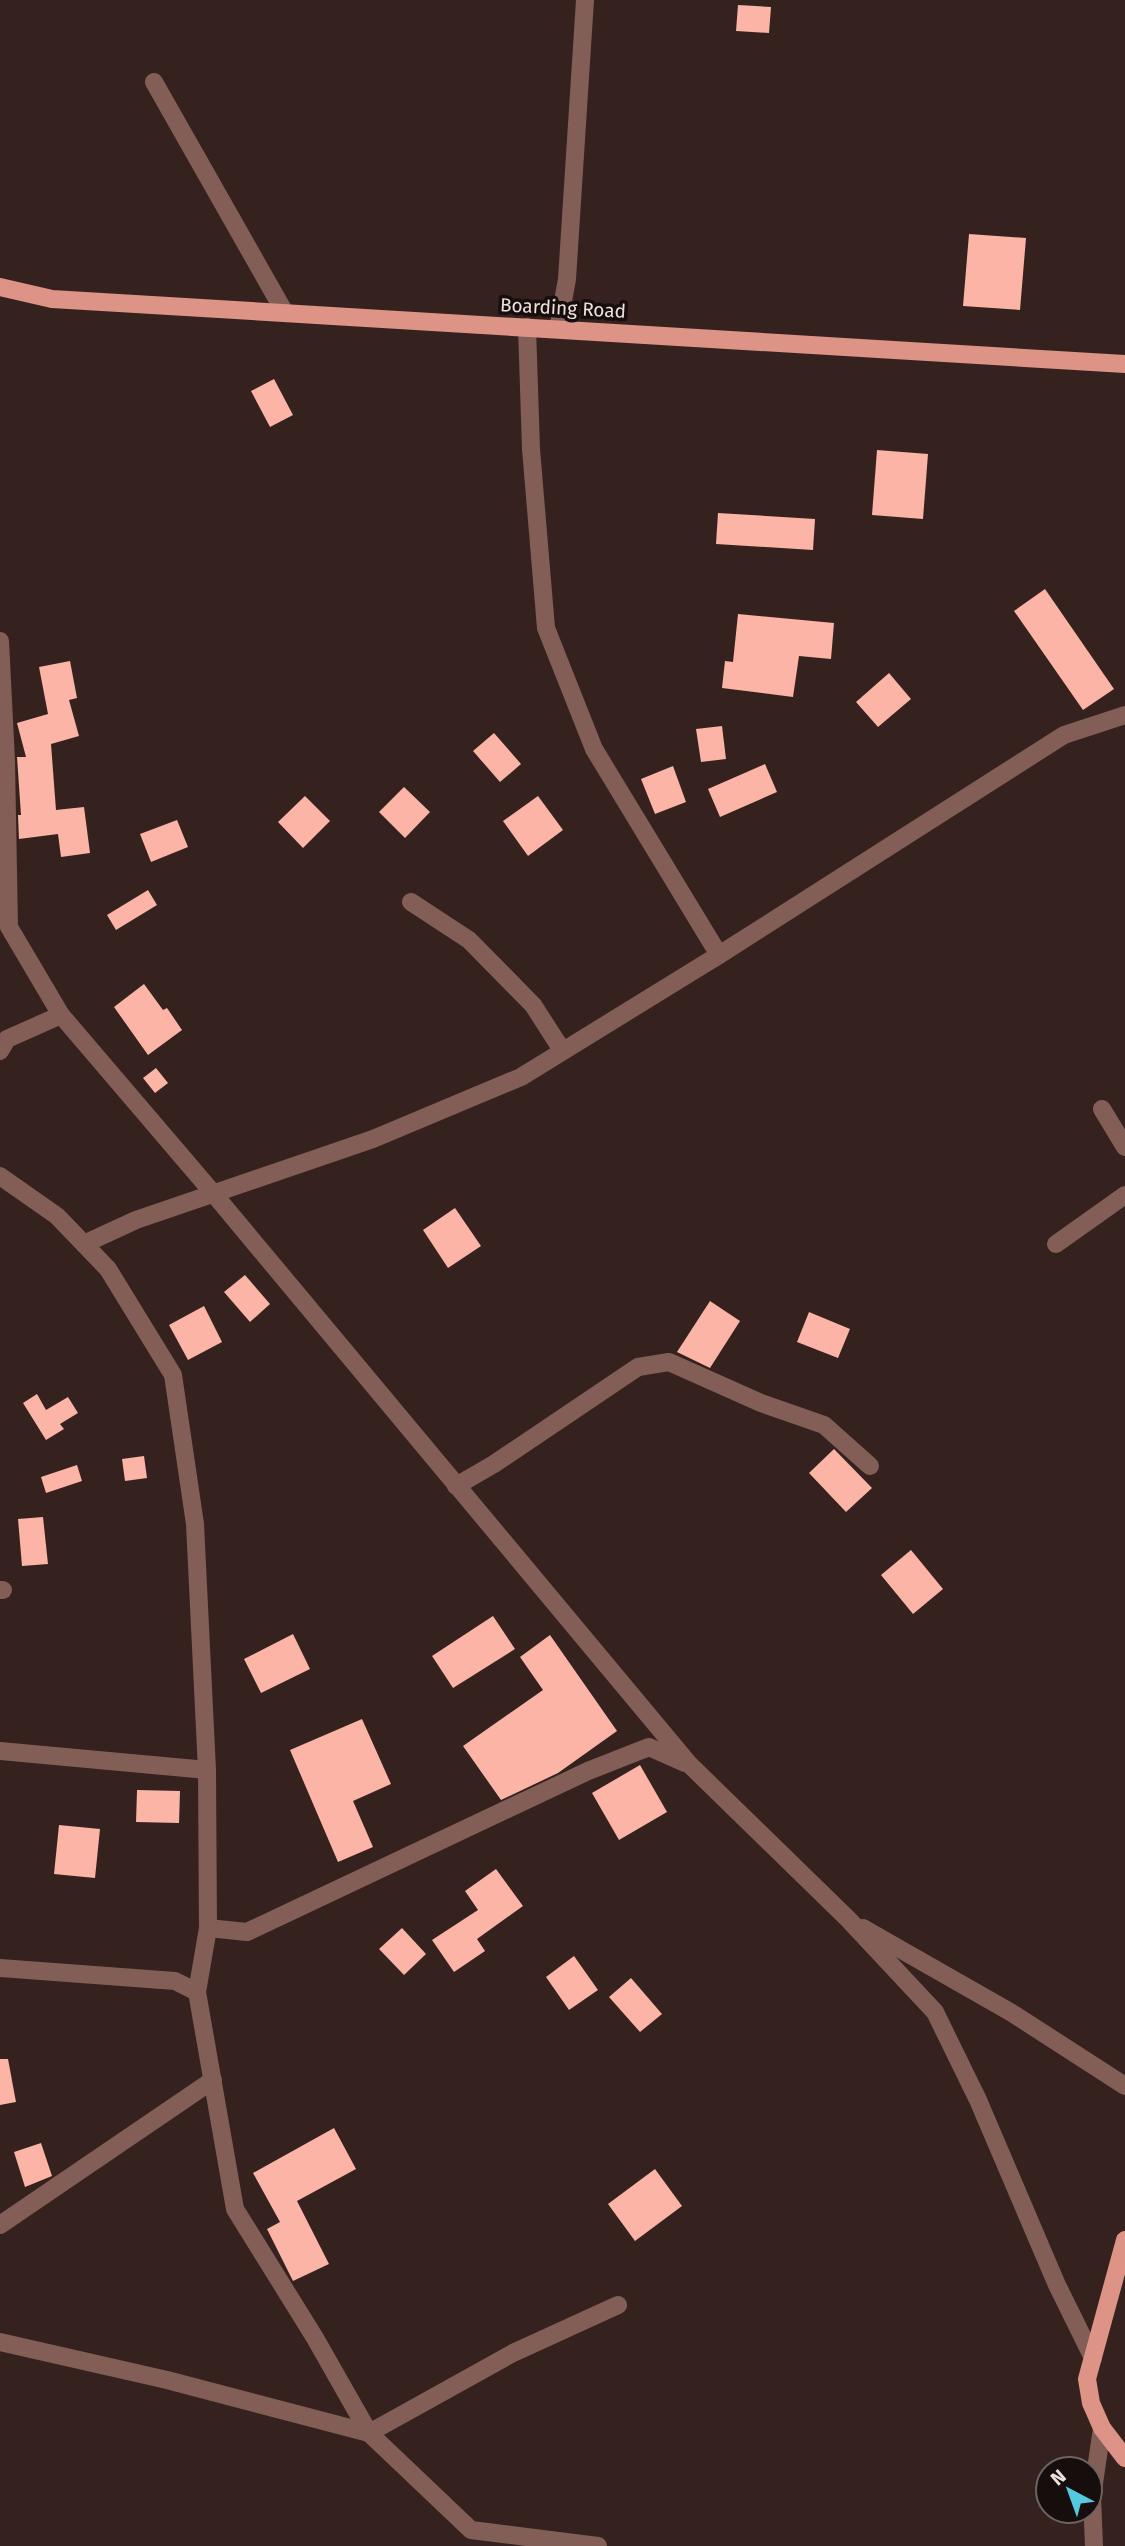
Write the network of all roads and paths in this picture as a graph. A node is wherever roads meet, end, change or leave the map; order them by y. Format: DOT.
graph roads {
  1 [pos="585,0"];
  2 [pos="154,82"];
  3 [pos="0,287"];
  4 [pos="285,313"];
  5 [pos="527,327"];
  6 [pos="558,329"];
  7 [pos="1125,364"];
  8 [pos="0,641"];
  9 [pos="1125,715"];
  10 [pos="3,761"];
  11 [pos="411,902"];
  12 [pos="719,955"];
  13 [pos="61,1015"];
  14 [pos="562,1050"];
  15 [pos="0,1051"];
  16 [pos="1102,1109"];
  17 [pos="1125,1147"];
  18 [pos="0,1176"];
  19 [pos="213,1193"];
  20 [pos="1125,1195"];
  21 [pos="84,1244"];
  22 [pos="1056,1244"];
  23 [pos="870,1466"];
  24 [pos="456,1486"];
  25 [pos="0,1751"];
  26 [pos="689,1764"];
  27 [pos="207,1770"];
  28 [pos="848,1919"];
  29 [pos="208,1928"];
  30 [pos="0,1968"];
  31 [pos="197,1992"];
  32 [pos="212,2080"];
  33 [pos="1125,2086"];
  34 [pos="0,2225"];
  35 [pos="1125,2240"];
  36 [pos="618,2305"];
  37 [pos="0,2342"];
  38 [pos="1093,2358"];
  39 [pos="1102,2428"];
  40 [pos="369,2433"];
  41 [pos="1125,2458"];
  42 [pos="598,2546"];
  43 [pos="1094,2546"];
  1 -- 6 [label="street"];
  2 -- 4 [label="street"];
  3 -- 4 [label="main road, Boarding Road"];
  4 -- 5 [label="main road, Boarding Road"];
  5 -- 6 [label="main road, Boarding Road"];
  5 -- 12 [label="street"];
  6 -- 7 [label="main road, Boarding Road"];
  8 -- 10 [label="street"];
  9 -- 12 [label="street"];
  10 -- 13 [label="street"];
  11 -- 14 [label="street"];
  12 -- 14 [label="street"];
  13 -- 15 [label="street"];
  13 -- 19 [label="street"];
  14 -- 19 [label="street"];
  16 -- 17 [label="street"];
  18 -- 21 [label="street"];
  19 -- 21 [label="street"];
  19 -- 24 [label="street"];
  20 -- 22 [label="street"];
  21 -- 27 [label="street"];
  23 -- 24 [label="street"];
  24 -- 26 [label="street"];
  25 -- 27 [label="street"];
  26 -- 28 [label="street"];
  26 -- 29 [label="street"];
  27 -- 29 [label="street"];
  28 -- 33 [label="street"];
  28 -- 38 [label="street"];
  29 -- 31 [label="street"];
  30 -- 31 [label="street"];
  31 -- 32 [label="street"];
  32 -- 34 [label="street"];
  32 -- 40 [label="street"];
  35 -- 38 [label="main road"];
  36 -- 40 [label="street"];
  37 -- 40 [label="street"];
  38 -- 39 [label="main road"];
  39 -- 41 [label="main road"];
  39 -- 43 [label="street"];
  40 -- 42 [label="street"];
}
